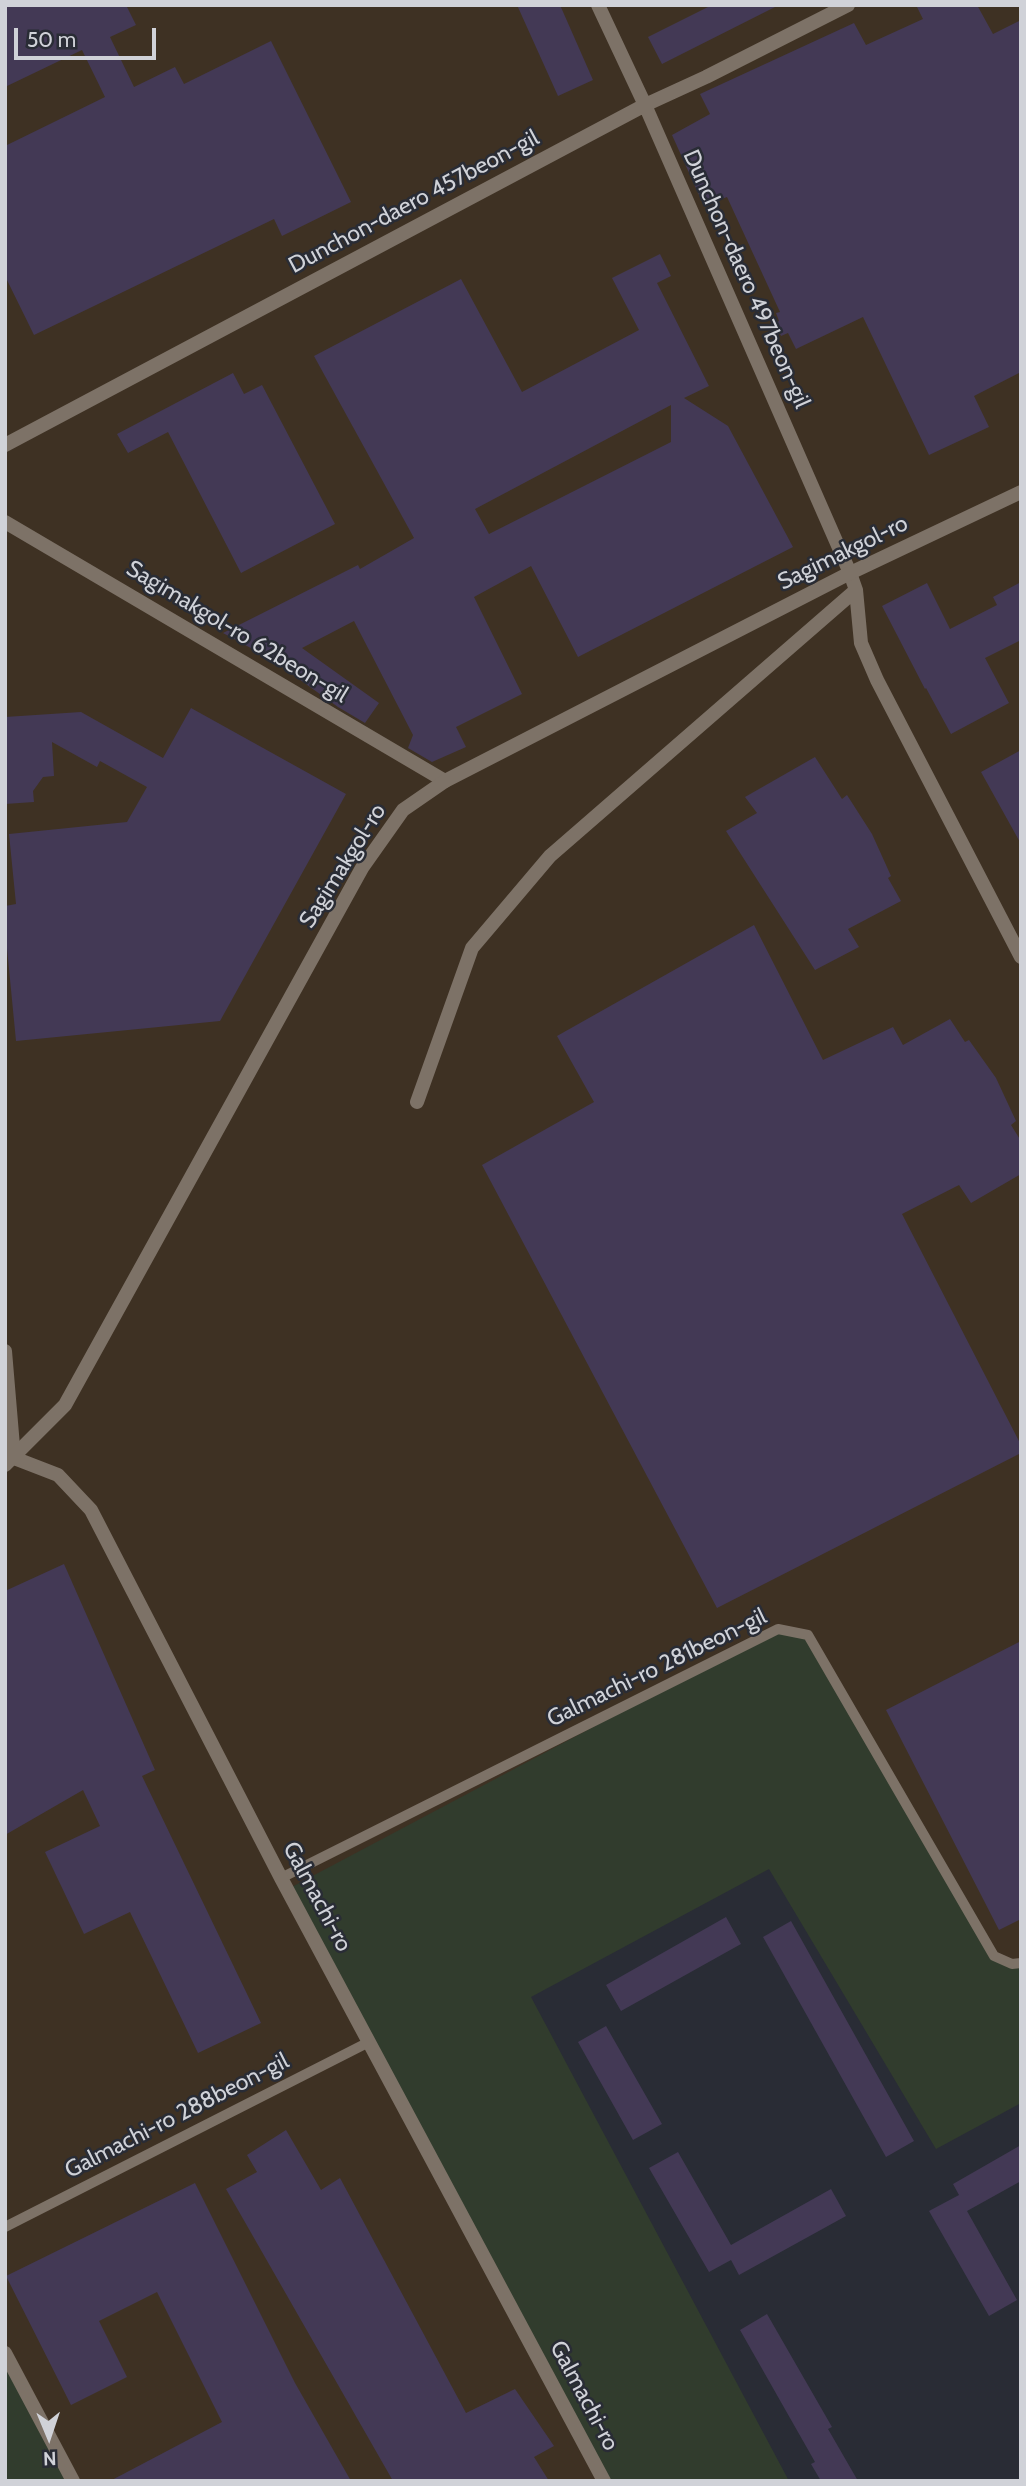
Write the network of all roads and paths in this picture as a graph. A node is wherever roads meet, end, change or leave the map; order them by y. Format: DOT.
graph roads {
  1 [pos="598,5"];
  2 [pos="848,5"];
  3 [pos="645,105"];
  4 [pos="5,445"];
  5 [pos="1021,492"];
  6 [pos="5,522"];
  7 [pos="850,573"];
  8 [pos="856,590"];
  9 [pos="445,781"];
  10 [pos="1021,957"];
  11 [pos="417,1102"];
  12 [pos="5,1351"];
  13 [pos="8,1461"];
  14 [pos="281,1878"];
  15 [pos="1021,1963"];
  16 [pos="369,2042"];
  17 [pos="5,2227"];
  18 [pos="5,2353"];
  19 [pos="73,2481"];
  20 [pos="604,2481"];
  1 -- 3 [label="street, Dunchon-daero 497beon-gil"];
  2 -- 3 [label="street, Dunchon-daero 457beon-gil"];
  3 -- 4 [label="street, Dunchon-daero 457beon-gil"];
  3 -- 7 [label="street, Dunchon-daero 497beon-gil"];
  5 -- 7 [label="street, Sagimakgol-ro"];
  6 -- 9 [label="street, Sagimakgol-ro 62beon-gil"];
  7 -- 8 [label="street, Dunchon-daero 497beon-gil"];
  7 -- 9 [label="street, Sagimakgol-ro"];
  8 -- 10 [label="street, Dunchon-daero 497beon-gil"];
  8 -- 11 [label="street"];
  9 -- 13 [label="street, Sagimakgol-ro"];
  12 -- 13 [label="street"];
  13 -- 14 [label="street, Galmachi-ro"];
  14 -- 15 [label="lane, Galmachi-ro 281beon-gil"];
  14 -- 16 [label="street, Galmachi-ro"];
  16 -- 17 [label="lane, Galmachi-ro 288beon-gil"];
  16 -- 20 [label="street, Galmachi-ro"];
  18 -- 19 [label="street"];
}
